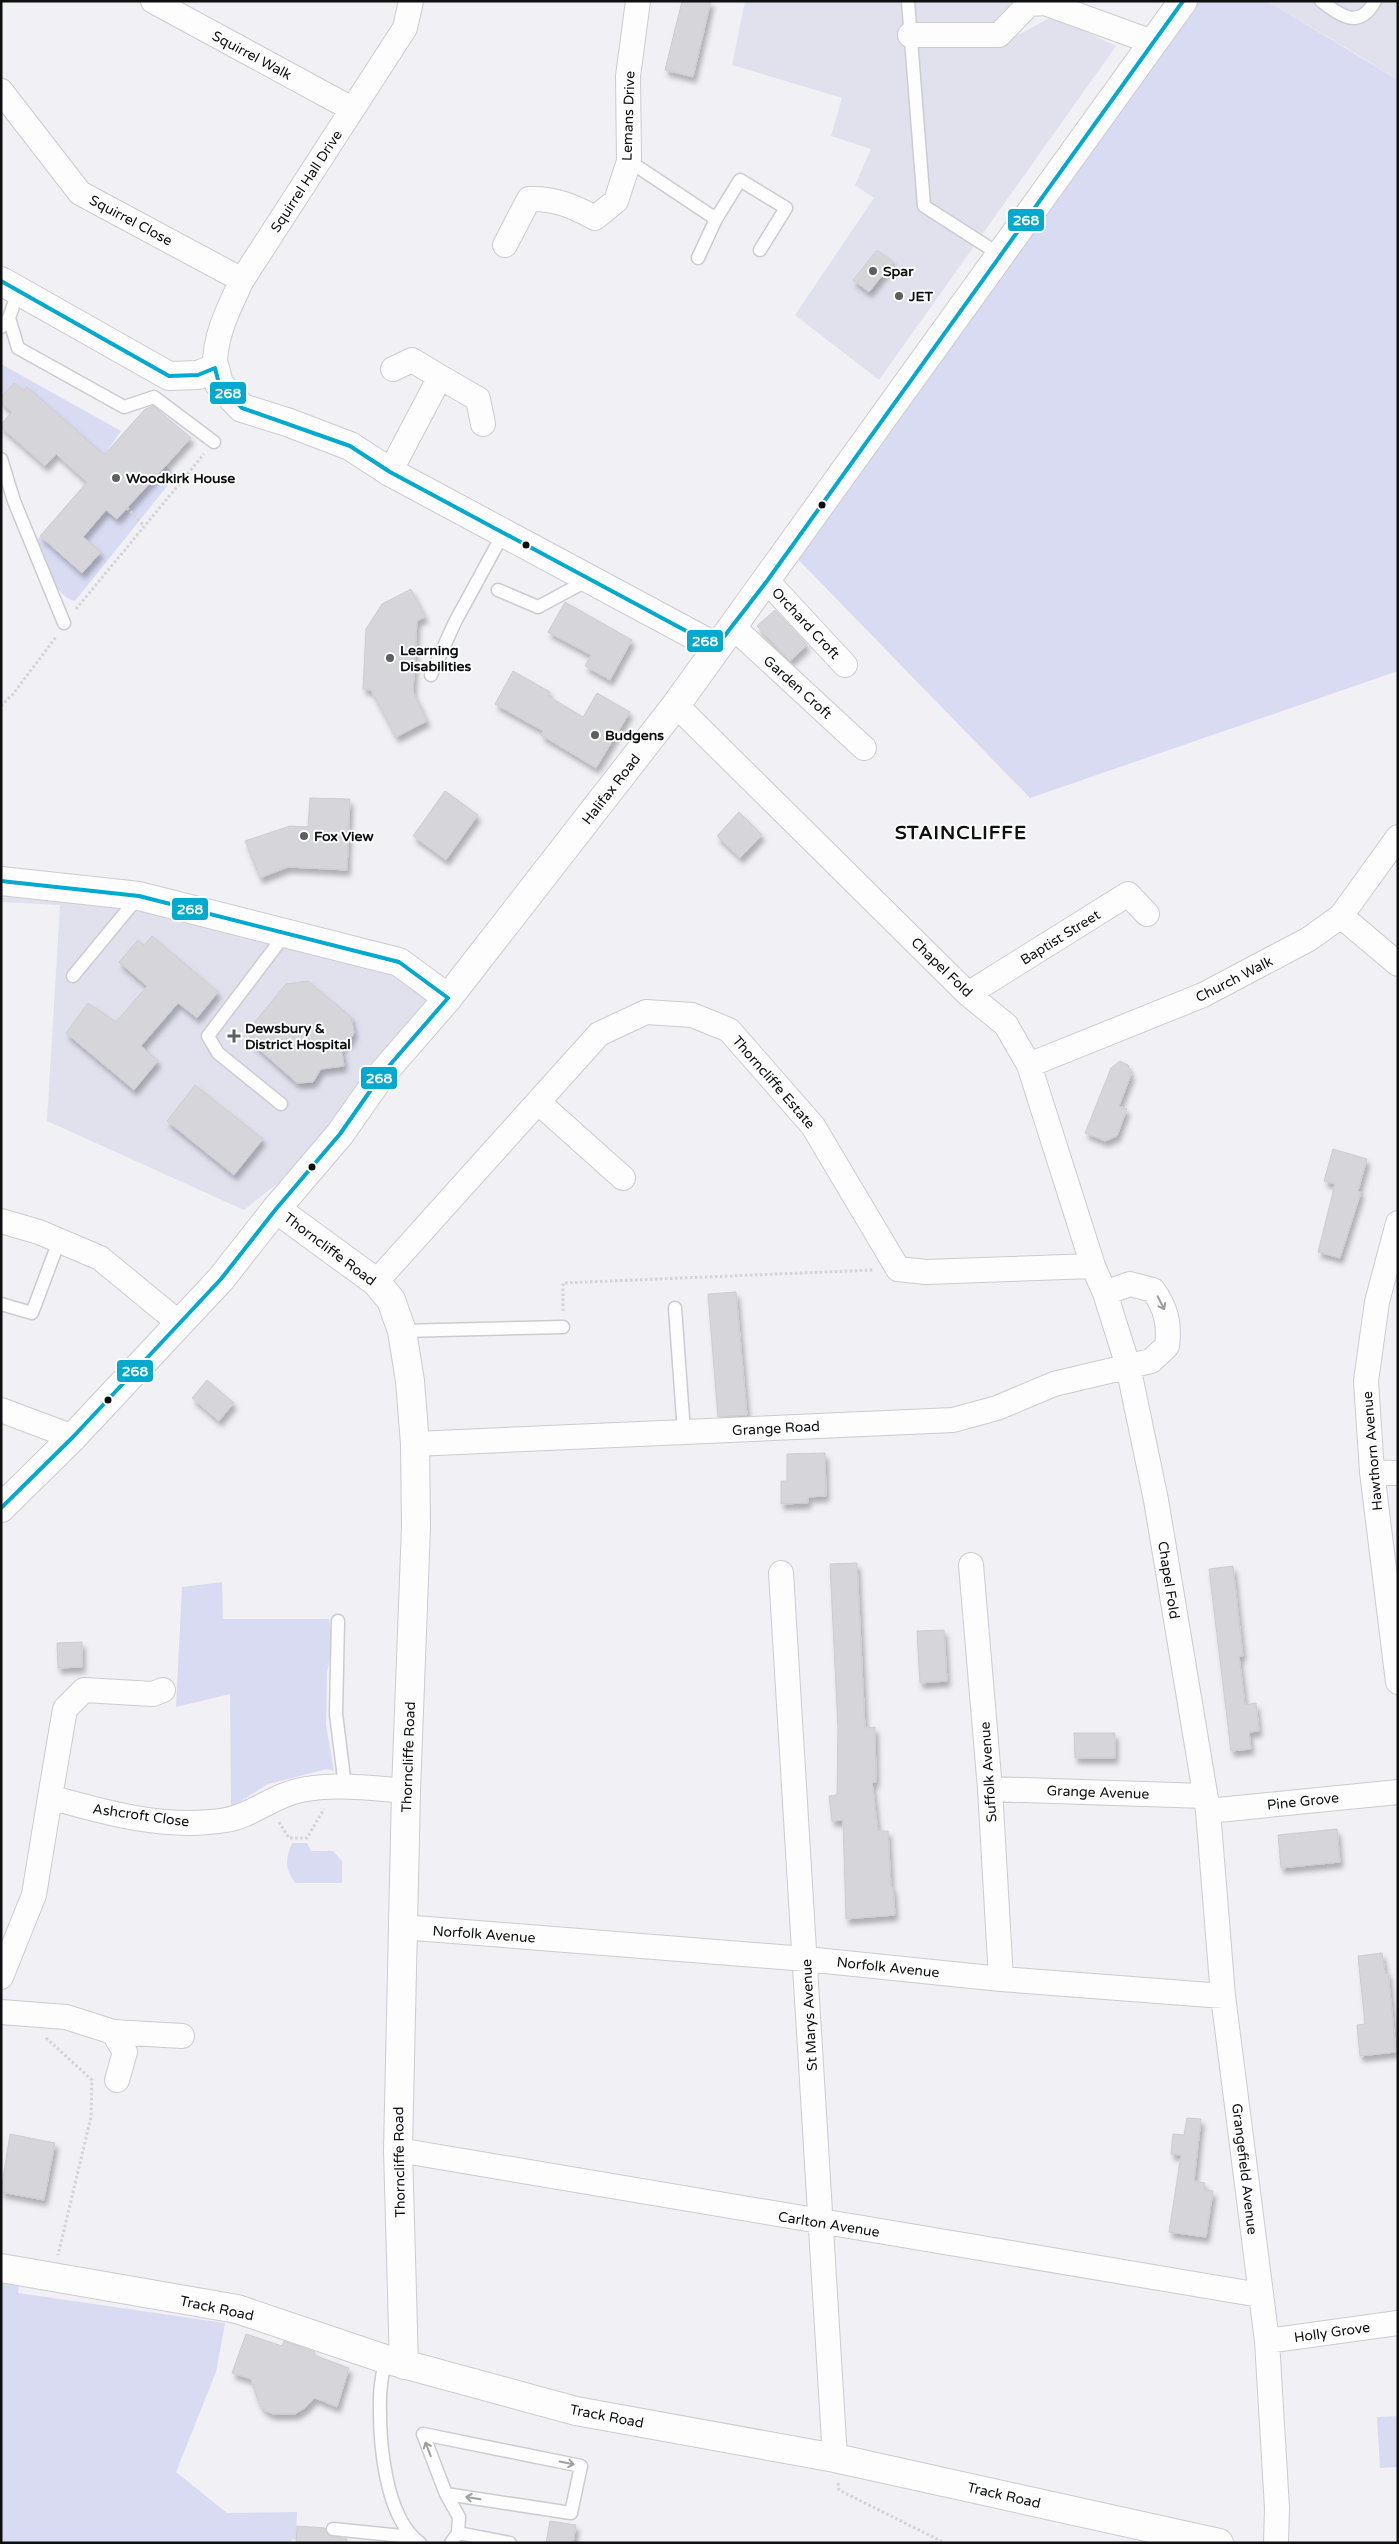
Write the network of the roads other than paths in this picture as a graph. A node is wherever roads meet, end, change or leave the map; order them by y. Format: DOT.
graph roads {
  1 [pos="153,1"];
  2 [pos="411,1"];
  3 [pos="638,1"];
  4 [pos="908,1"];
  5 [pos="1182,1"];
  6 [pos="1321,1"];
  7 [pos="1375,1"];
  8 [pos="910,34"];
  9 [pos="1152,42"];
  10 [pos="1,91"];
  11 [pos="352,109"];
  12 [pos="629,161"];
  13 [pos="716,219"];
  14 [pos="505,245"];
  15 [pos="760,250"];
  16 [pos="999,254"];
  17 [pos="698,258"];
  18 [pos="242,280"];
  19 [pos="10,286"];
  20 [pos="5,323"];
  21 [pos="214,368"];
  22 [pos="393,369"];
  23 [pos="440,377"];
  24 [pos="483,424"];
  25 [pos="214,442"];
  26 [pos="1,460"];
  27 [pos="390,472"];
  28 [pos="504,532"];
  29 [pos="590,579"];
  30 [pos="767,580"];
  31 [pos="498,590"];
  32 [pos="64,623"];
  33 [pos="724,637"];
  34 [pos="845,665"];
  35 [pos="431,675"];
  36 [pos="676,704"];
  37 [pos="864,748"];
  38 [pos="1398,837"];
  39 [pos="1,882"];
  40 [pos="138,896"];
  41 [pos="1147,914"];
  42 [pos="1341,916"];
  43 [pos="286,933"];
  44 [pos="1398,964"];
  45 [pos="74,976"];
  46 [pos="968,994"];
  47 [pos="448,998"];
  48 [pos="1029,1065"];
  49 [pos="538,1102"];
  50 [pos="281,1104"];
  51 [pos="623,1178"];
  52 [pos="276,1208"];
  53 [pos="1,1221"];
  54 [pos="1398,1223"];
  55 [pos="59,1241"];
  56 [pos="1093,1266"];
  57 [pos="376,1282"];
  58 [pos="1105,1293"];
  59 [pos="1,1304"];
  60 [pos="675,1308"];
  61 [pos="179,1323"];
  62 [pos="563,1327"];
  63 [pos="402,1331"];
  64 [pos="1128,1366"];
  65 [pos="1,1410"];
  66 [pos="684,1432"];
  67 [pos="73,1437"];
  68 [pos="415,1444"];
  69 [pos="1372,1472"];
  70 [pos="1398,1473"];
  71 [pos="1,1508"];
  72 [pos="971,1565"];
  73 [pos="781,1573"];
  74 [pos="338,1621"];
  75 [pos="1398,1682"];
  76 [pos="162,1690"];
  77 [pos="337,1786"];
  78 [pos="990,1789"];
  79 [pos="406,1791"];
  80 [pos="1398,1792"];
  81 [pos="50,1797"];
  82 [pos="1207,1803"];
  83 [pos="402,1927"];
  84 [pos="806,1959"];
  85 [pos="1,1977"];
  86 [pos="1001,1979"];
  87 [pos="1223,1996"];
  88 [pos="10,2012"];
  89 [pos="113,2032"];
  90 [pos="182,2036"];
  91 [pos="117,2080"];
  92 [pos="398,2150"];
  93 [pos="822,2223"];
  94 [pos="1,2268"];
  95 [pos="1260,2295"];
  96 [pos="1398,2324"];
  97 [pos="1267,2341"];
  98 [pos="395,2362"];
  99 [pos="834,2458"];
  100 [pos="446,2494"];
  101 [pos="333,2529"];
  102 [pos="455,2538"];
  103 [pos="416,2540"];
  104 [pos="510,2543"];
  105 [pos="1219,2543"];
  106 [pos="1276,2543"];
  1 -- 11 [label="street, Squirrel Walk"];
  2 -- 11 [label="street, Squirrel Hall Drive"];
  3 -- 12 [label="street, Lemans Drive"];
  4 -- 8 [label="lane"];
  5 -- 9 [label="street, Halifax Road"];
  6 -- 7 [label="lane"];
  8 -- 9 [label="street"];
  8 -- 16 [label="lane"];
  9 -- 16 [label="street, Halifax Road"];
  10 -- 18 [label="street, Squirrel Close"];
  11 -- 18 [label="street, Squirrel Hall Drive"];
  12 -- 13 [label="lane"];
  12 -- 14 [label="street, Lemans Drive"];
  13 -- 15 [label="lane"];
  13 -- 17 [label="lane"];
  16 -- 30 [label="street, Halifax Road"];
  18 -- 21 [label="street, Squirrel Hall Drive"];
  19 -- 20 [label="lane"];
  19 -- 21 [label="street"];
  20 -- 25 [label="lane"];
  21 -- 27 [label="street"];
  22 -- 23 [label="street"];
  23 -- 24 [label="street"];
  23 -- 27 [label="street"];
  26 -- 32 [label="lane"];
  27 -- 28 [label="street"];
  28 -- 29 [label="street"];
  28 -- 35 [label="lane"];
  29 -- 31 [label="lane"];
  29 -- 33 [label="street"];
  30 -- 33 [label="street, Halifax Road"];
  30 -- 34 [label="street, Orchard Croft"];
  33 -- 36 [label="street, Halifax Road"];
  33 -- 37 [label="street, Garden Croft"];
  36 -- 46 [label="street, Chapel Fold"];
  36 -- 47 [label="street, Halifax Road"];
  38 -- 42 [label="street, Church Walk"];
  39 -- 40 [label="street"];
  40 -- 43 [label="street"];
  40 -- 45 [label="lane"];
  41 -- 46 [label="street, Baptist Street"];
  42 -- 44 [label="street"];
  42 -- 48 [label="street, Church Walk"];
  43 -- 47 [label="street"];
  43 -- 50 [label="lane"];
  46 -- 48 [label="street, Chapel Fold"];
  47 -- 52 [label="street, Halifax Road"];
  48 -- 56 [label="street, Chapel Fold"];
  49 -- 51 [label="street"];
  49 -- 56 [label="street, Thorncliffe Estate"];
  49 -- 57 [label="street, Thorncliffe Estate"];
  52 -- 57 [label="street, Thorncliffe Road"];
  52 -- 61 [label="street, Halifax Road"];
  53 -- 55 [label="street"];
  54 -- 69 [label="street, Hawthorn Avenue"];
  55 -- 59 [label="lane"];
  55 -- 61 [label="street"];
  56 -- 58 [label="street, Chapel Fold"];
  57 -- 63 [label="street, Thorncliffe Road"];
  58 -- 64 [label="street, Chapel Fold"];
  58 -- 64 [label="street, one-way"];
  60 -- 66 [label="lane"];
  61 -- 67 [label="street, Halifax Road"];
  62 -- 63 [label="lane"];
  63 -- 68 [label="street, Thorncliffe Road"];
  64 -- 66 [label="street, Grange Road"];
  64 -- 82 [label="street, Chapel Fold"];
  65 -- 67 [label="street"];
  66 -- 68 [label="street, Grange Road"];
  67 -- 71 [label="street, Halifax Road"];
  68 -- 79 [label="street, Thorncliffe Road"];
  69 -- 70 [label="street"];
  69 -- 75 [label="street, Hawthorn Avenue"];
  72 -- 78 [label="street, Suffolk Avenue"];
  73 -- 84 [label="street, St Marys Avenue"];
  74 -- 77 [label="lane"];
  76 -- 81 [label="street"];
  77 -- 79 [label="street, Ashcroft Close"];
  77 -- 81 [label="street, Ashcroft Close"];
  78 -- 82 [label="street, Grange Avenue"];
  78 -- 86 [label="street, Suffolk Avenue"];
  79 -- 83 [label="street, Thorncliffe Road"];
  80 -- 82 [label="street, Pine Grove"];
  81 -- 85 [label="street"];
  82 -- 87 [label="street, Grangefield Avenue"];
  83 -- 84 [label="street, Norfolk Avenue"];
  83 -- 92 [label="street, Thorncliffe Road"];
  84 -- 86 [label="street, Norfolk Avenue"];
  84 -- 93 [label="street, St Marys Avenue"];
  86 -- 87 [label="street, Norfolk Avenue"];
  87 -- 95 [label="street, Grangefield Avenue"];
  88 -- 89 [label="street"];
  89 -- 90 [label="street"];
  89 -- 91 [label="street"];
  92 -- 93 [label="street, Carlton Avenue"];
  92 -- 98 [label="street, Thorncliffe Road"];
  93 -- 95 [label="street, Carlton Avenue"];
  93 -- 99 [label="street, St Marys Avenue"];
  94 -- 98 [label="street, Track Road"];
  95 -- 97 [label="street, Grangefield Avenue"];
  96 -- 97 [label="street, Holly Grove"];
  97 -- 106 [label="street, Grangefield Avenue"];
  98 -- 99 [label="street, Track Road"];
  98 -- 103 [label="lane"];
  99 -- 105 [label="street, Track Road"];
  100 -- 100 [label="lane, one-way"];
  100 -- 102 [label="lane"];
  101 -- 103 [label="lane"];
  102 -- 104 [label="lane"];
}
